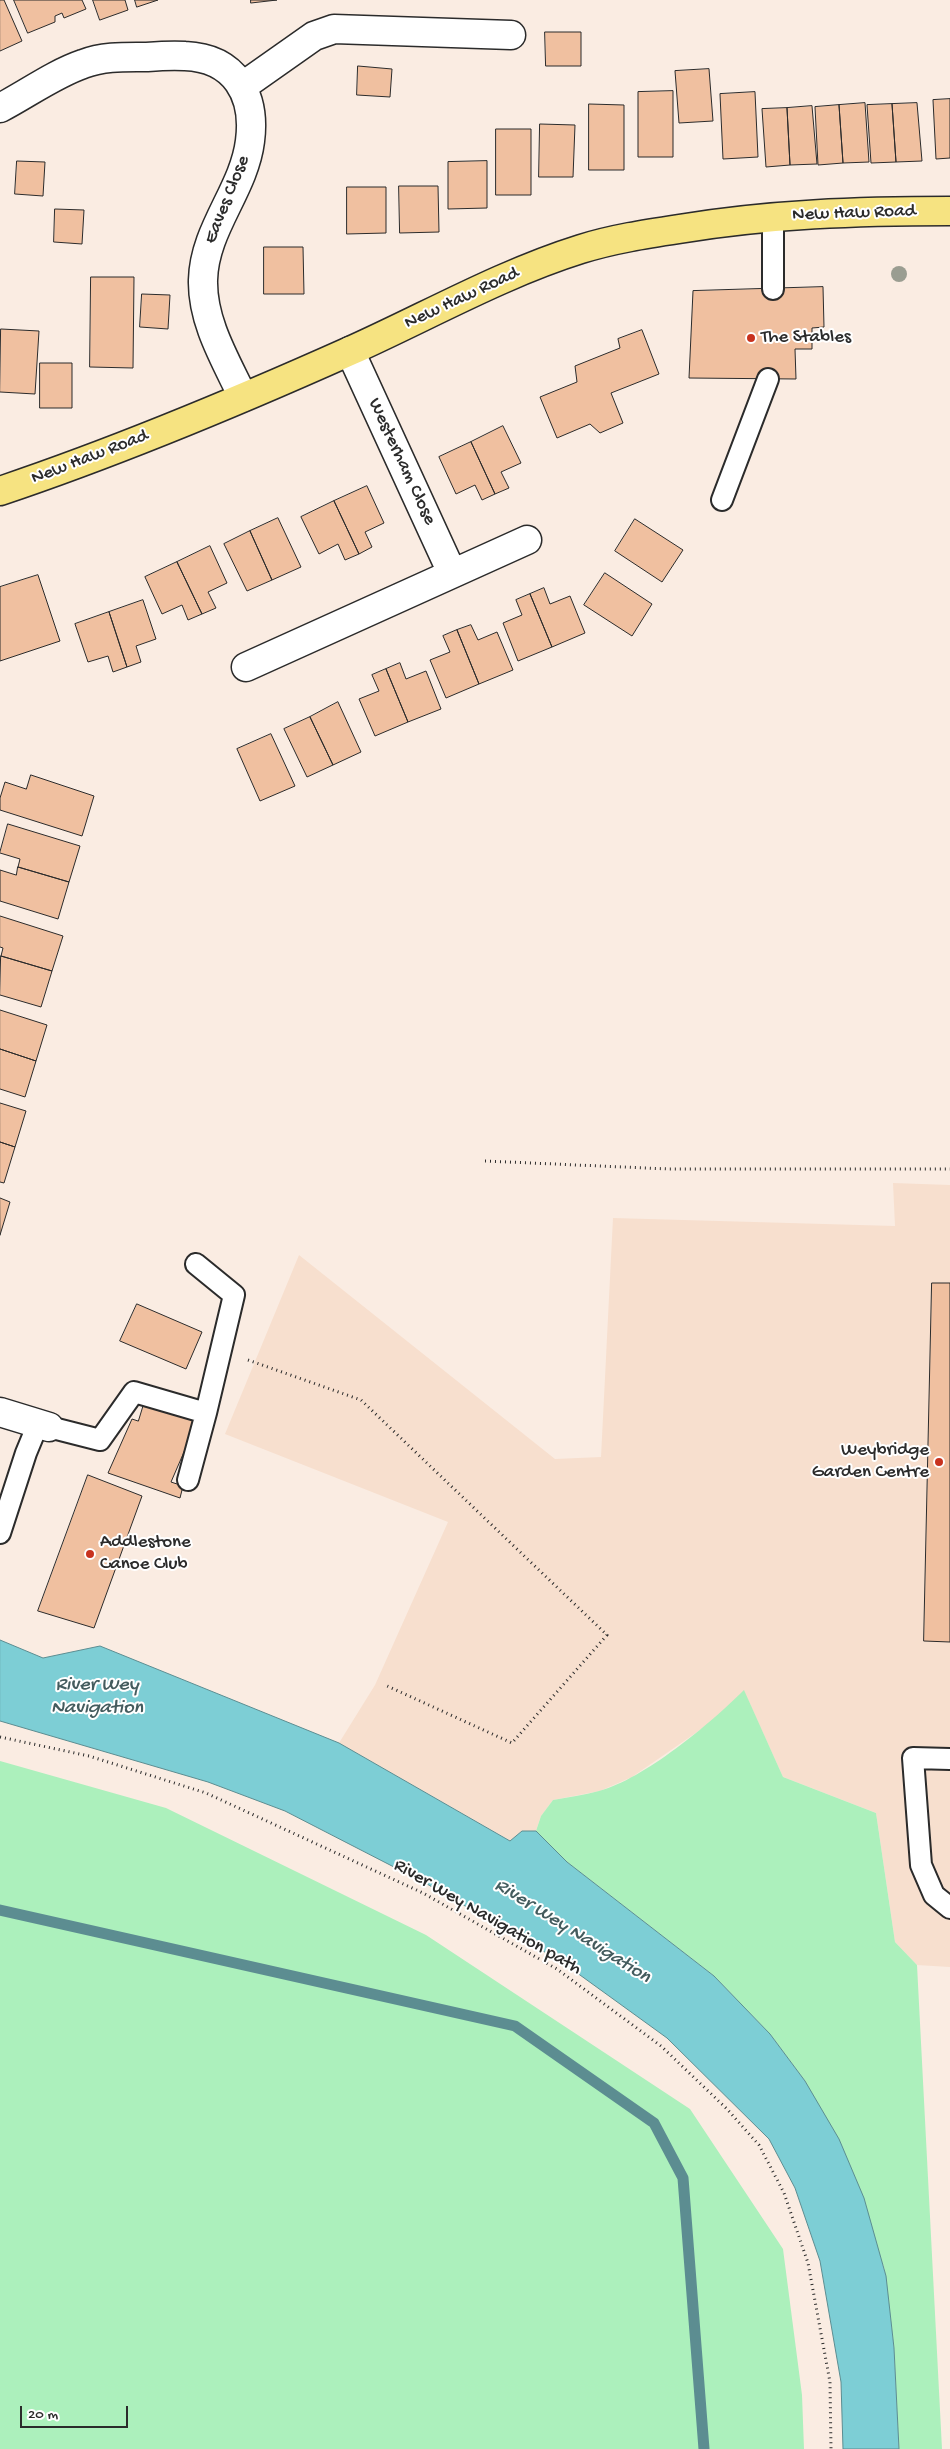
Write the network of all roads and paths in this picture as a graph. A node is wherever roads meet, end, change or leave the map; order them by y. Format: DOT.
graph roads {
  1 [pos="511,35"];
  2 [pos="243,86"];
  3 [pos="0,108"];
  4 [pos="950,211"];
  5 [pos="773,217"];
  6 [pos="773,289"];
  7 [pos="350,351"];
  8 [pos="768,379"];
  9 [pos="242,398"];
  10 [pos="0,491"];
  11 [pos="722,500"];
  12 [pos="527,540"];
  13 [pos="452,573"];
  14 [pos="246,667"];
  15 [pos="485,1161"];
  16 [pos="950,1169"];
  17 [pos="196,1264"];
  18 [pos="219,1350"];
  19 [pos="0,1412"];
  20 [pos="206,1413"];
  21 [pos="44,1426"];
  22 [pos="188,1480"];
  23 [pos="0,1533"];
  24 [pos="385,1685"];
  25 [pos="0,1737"];
  26 [pos="950,1759"];
  27 [pos="950,1908"];
  28 [pos="831,2449"];
  1 -- 2 [label="street"];
  2 -- 3 [label="street, Eaves Close"];
  2 -- 9 [label="street, Eaves Close"];
  4 -- 5 [label="main road, New Haw Road"];
  5 -- 6 [label="lane"];
  5 -- 7 [label="main road, New Haw Road"];
  7 -- 9 [label="main road, New Haw Road"];
  7 -- 13 [label="street, Westerham Close"];
  8 -- 11 [label="lane"];
  9 -- 10 [label="main road, New Haw Road"];
  12 -- 13 [label="street"];
  13 -- 14 [label="street"];
  15 -- 16 [label="path"];
  17 -- 18 [label="lane"];
  18 -- 20 [label="lane"];
  18 -- 24 [label="path"];
  19 -- 21 [label="street"];
  20 -- 21 [label="lane"];
  20 -- 22 [label="lane"];
  21 -- 23 [label="lane"];
  25 -- 28 [label="path, River Wey Navigation path"];
  26 -- 27 [label="lane"];
}
